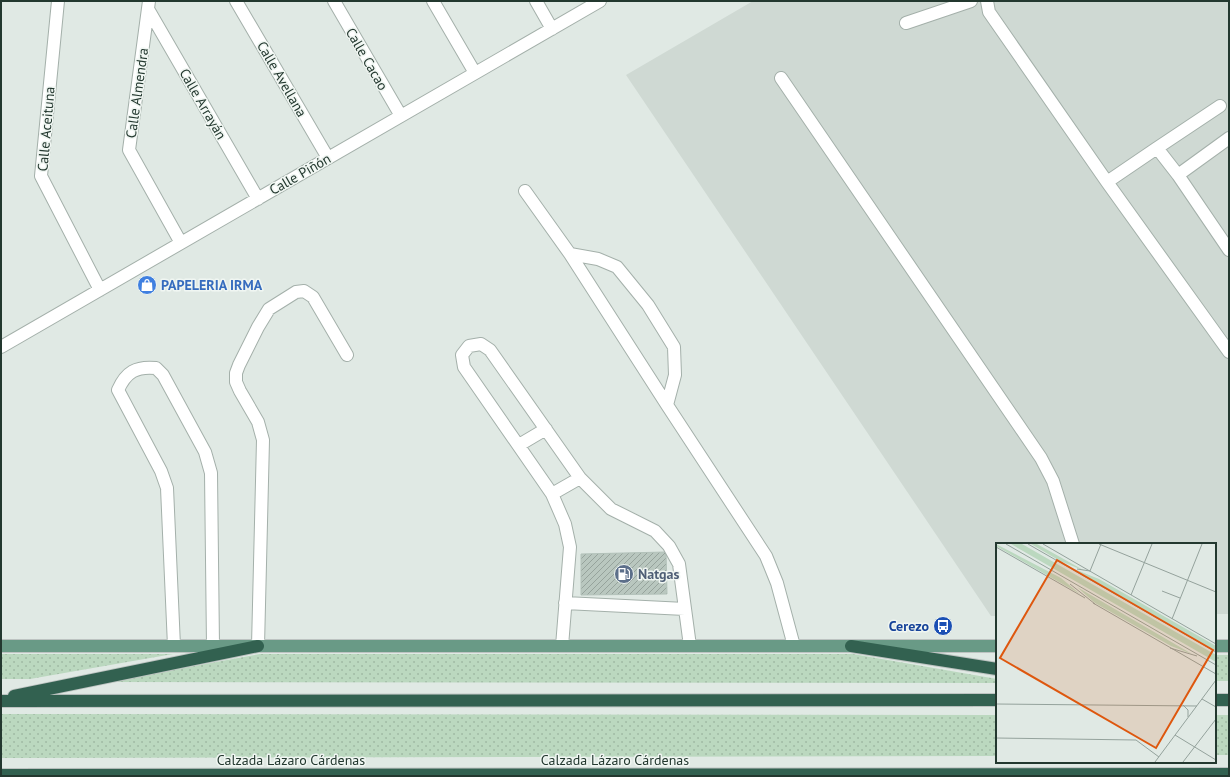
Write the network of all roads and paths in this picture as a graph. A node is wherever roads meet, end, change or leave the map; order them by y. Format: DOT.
graph roads {
  1 [pos="58,1"];
  2 [pos="236,1"];
  3 [pos="334,1"];
  4 [pos="433,1"];
  5 [pos="536,1"];
  6 [pos="600,1"];
  7 [pos="971,1"];
  8 [pos="987,1"];
  9 [pos="149,5"];
  10 [pos="906,23"];
  11 [pos="552,29"];
  12 [pos="475,73"];
  13 [pos="781,78"];
  14 [pos="1220,106"];
  15 [pos="401,116"];
  16 [pos="1229,138"];
  17 [pos="1157,148"];
  18 [pos="328,158"];
  19 [pos="1178,175"];
  20 [pos="1107,182"];
  21 [pos="525,191"];
  22 [pos="258,199"];
  23 [pos="181,243"];
  24 [pos="1229,250"];
  25 [pos="570,254"];
  26 [pos="100,290"];
  27 [pos="1,347"];
  28 [pos="1229,352"];
  29 [pos="347,355"];
  30 [pos="667,405"];
  31 [pos="546,429"];
  32 [pos="518,446"];
  33 [pos="580,478"];
  34 [pos="552,494"];
  35 [pos="1073,543"];
  36 [pos="565,603"];
  37 [pos="685,609"];
  38 [pos="1,646"];
  39 [pos="174,646"];
  40 [pos="213,646"];
  41 [pos="258,646"];
  42 [pos="562,646"];
  43 [pos="690,646"];
  44 [pos="794,646"];
  45 [pos="851,646"];
  46 [pos="996,646"];
  47 [pos="1216,646"];
  48 [pos="1229,646"];
  49 [pos="996,669"];
  50 [pos="1,700"];
  51 [pos="996,700"];
  52 [pos="1216,700"];
  53 [pos="1229,700"];
  54 [pos="1229,774"];
  55 [pos="1,775"];
  56 [pos="1199,775"];
  1 -- 26 [label="street, Calle Aceituna"];
  2 -- 18 [label="street, Calle Avellana"];
  3 -- 15 [label="street, Calle Cacao"];
  4 -- 12 [label="street"];
  5 -- 11 [label="street"];
  6 -- 11 [label="street, Calle Piñón"];
  7 -- 10 [label="street"];
  8 -- 20 [label="street"];
  9 -- 22 [label="street, Calle Arrayán"];
  9 -- 23 [label="street, Calle Almendra"];
  11 -- 12 [label="street, Calle Piñón"];
  12 -- 15 [label="street, Calle Piñón"];
  13 -- 35 [label="street"];
  14 -- 17 [label="street"];
  15 -- 18 [label="street, Calle Piñón"];
  16 -- 19 [label="street"];
  17 -- 19 [label="street"];
  17 -- 20 [label="street"];
  18 -- 22 [label="street, Calle Piñón"];
  19 -- 24 [label="street"];
  20 -- 28 [label="street"];
  21 -- 25 [label="street"];
  22 -- 23 [label="street, Calle Piñón"];
  23 -- 26 [label="street, Calle Piñón"];
  25 -- 30 [label="street"];
  25 -- 30 [label="street"];
  26 -- 27 [label="street, Calle Piñón"];
  29 -- 41 [label="street"];
  30 -- 44 [label="street"];
  31 -- 32 [label="street"];
  31 -- 32 [label="street"];
  31 -- 33 [label="street"];
  32 -- 34 [label="street"];
  33 -- 34 [label="street"];
  33 -- 37 [label="street"];
  34 -- 36 [label="street"];
  36 -- 37 [label="street"];
  36 -- 42 [label="street"];
  37 -- 43 [label="street"];
  38 -- 39 [label="main road"];
  39 -- 40 [label="main road"];
  39 -- 40 [label="street"];
  40 -- 41 [label="main road"];
  41 -- 42 [label="main road"];
  41 -- 50 [label="highway"];
  42 -- 43 [label="main road"];
  43 -- 44 [label="main road"];
  44 -- 45 [label="main road"];
  45 -- 46 [label="main road"];
  45 -- 49 [label="highway"];
  47 -- 48 [label="main road"];
  50 -- 51 [label="highway"];
  52 -- 53 [label="highway"];
  54 -- 56 [label="highway, Calzada Lázaro Cárdenas"];
  55 -- 56 [label="highway, Calzada Lázaro Cárdenas"];
}
